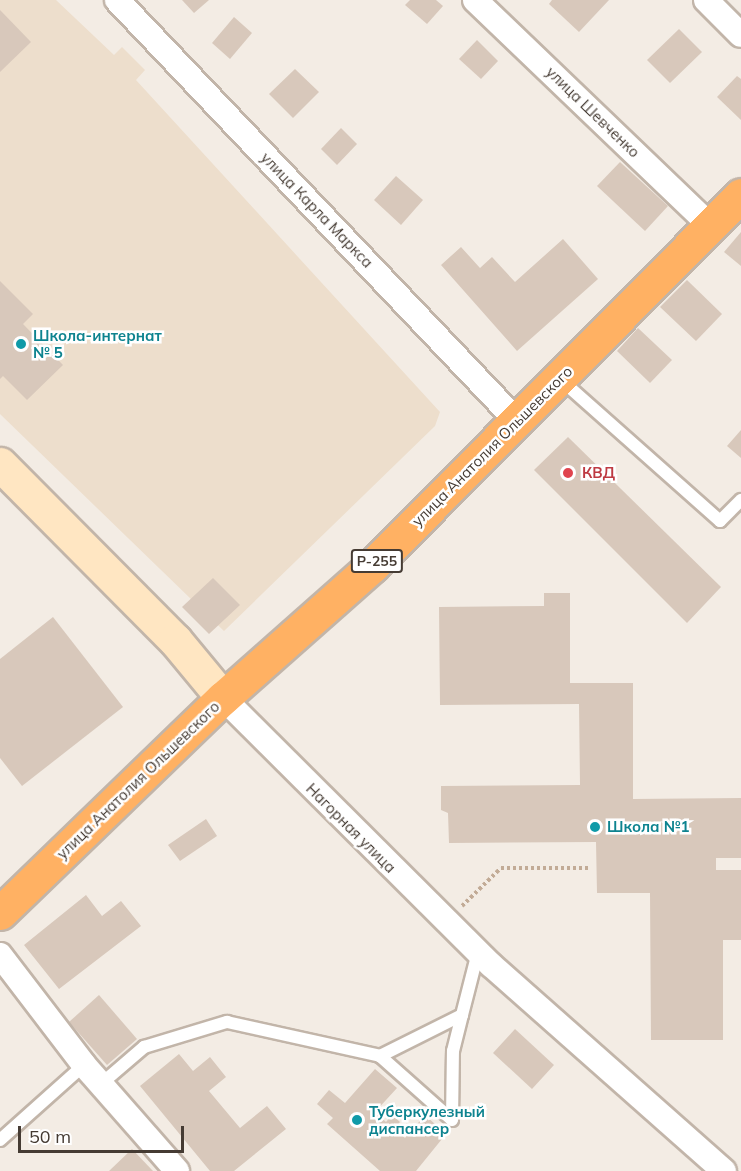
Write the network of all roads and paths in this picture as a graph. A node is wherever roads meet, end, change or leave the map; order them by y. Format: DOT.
graph roads {
  1 [pos="117,0"];
  2 [pos="475,0"];
  3 [pos="706,0"];
  4 [pos="741,35"];
  5 [pos="741,195"];
  6 [pos="710,225"];
  7 [pos="560,379"];
  8 [pos="517,421"];
  9 [pos="0,464"];
  10 [pos="741,500"];
  11 [pos="223,698"];
  12 [pos="590,868"];
  13 [pos="0,912"];
  14 [pos="446,921"];
  15 [pos="478,952"];
  16 [pos="0,955"];
  17 [pos="462,1015"];
  18 [pos="380,1056"];
  19 [pos="84,1065"];
  20 [pos="101,1084"];
  21 [pos="0,1140"];
  22 [pos="177,1171"];
  23 [pos="724,1171"];
  1 -- 8 [label="street, улица Карла Маркса"];
  2 -- 6 [label="street, улица Шевченко"];
  3 -- 4 [label="street"];
  5 -- 6 [label="highway, улица Анатолия Ольшевского / Р-255"];
  6 -- 7 [label="highway, улица Анатолия Ольшевского / Р-255"];
  7 -- 8 [label="highway, улица Анатолия Ольшевского / Р-255"];
  7 -- 10 [label="lane"];
  8 -- 11 [label="highway, улица Анатолия Ольшевского / Р-255"];
  9 -- 11 [label="street, Нагорная улица"];
  11 -- 13 [label="highway, улица Анатолия Ольшевского / Р-255"];
  11 -- 14 [label="street, Нагорная улица"];
  12 -- 14 [label="path"];
  14 -- 15 [label="street, Нагорная улица"];
  15 -- 17 [label="lane"];
  15 -- 23 [label="street, Нагорная улица"];
  16 -- 19 [label="street"];
  17 -- 18 [label="lane"];
  17 -- 18 [label="lane"];
  18 -- 20 [label="lane"];
  19 -- 20 [label="street"];
  19 -- 21 [label="lane"];
  20 -- 22 [label="street"];
}
